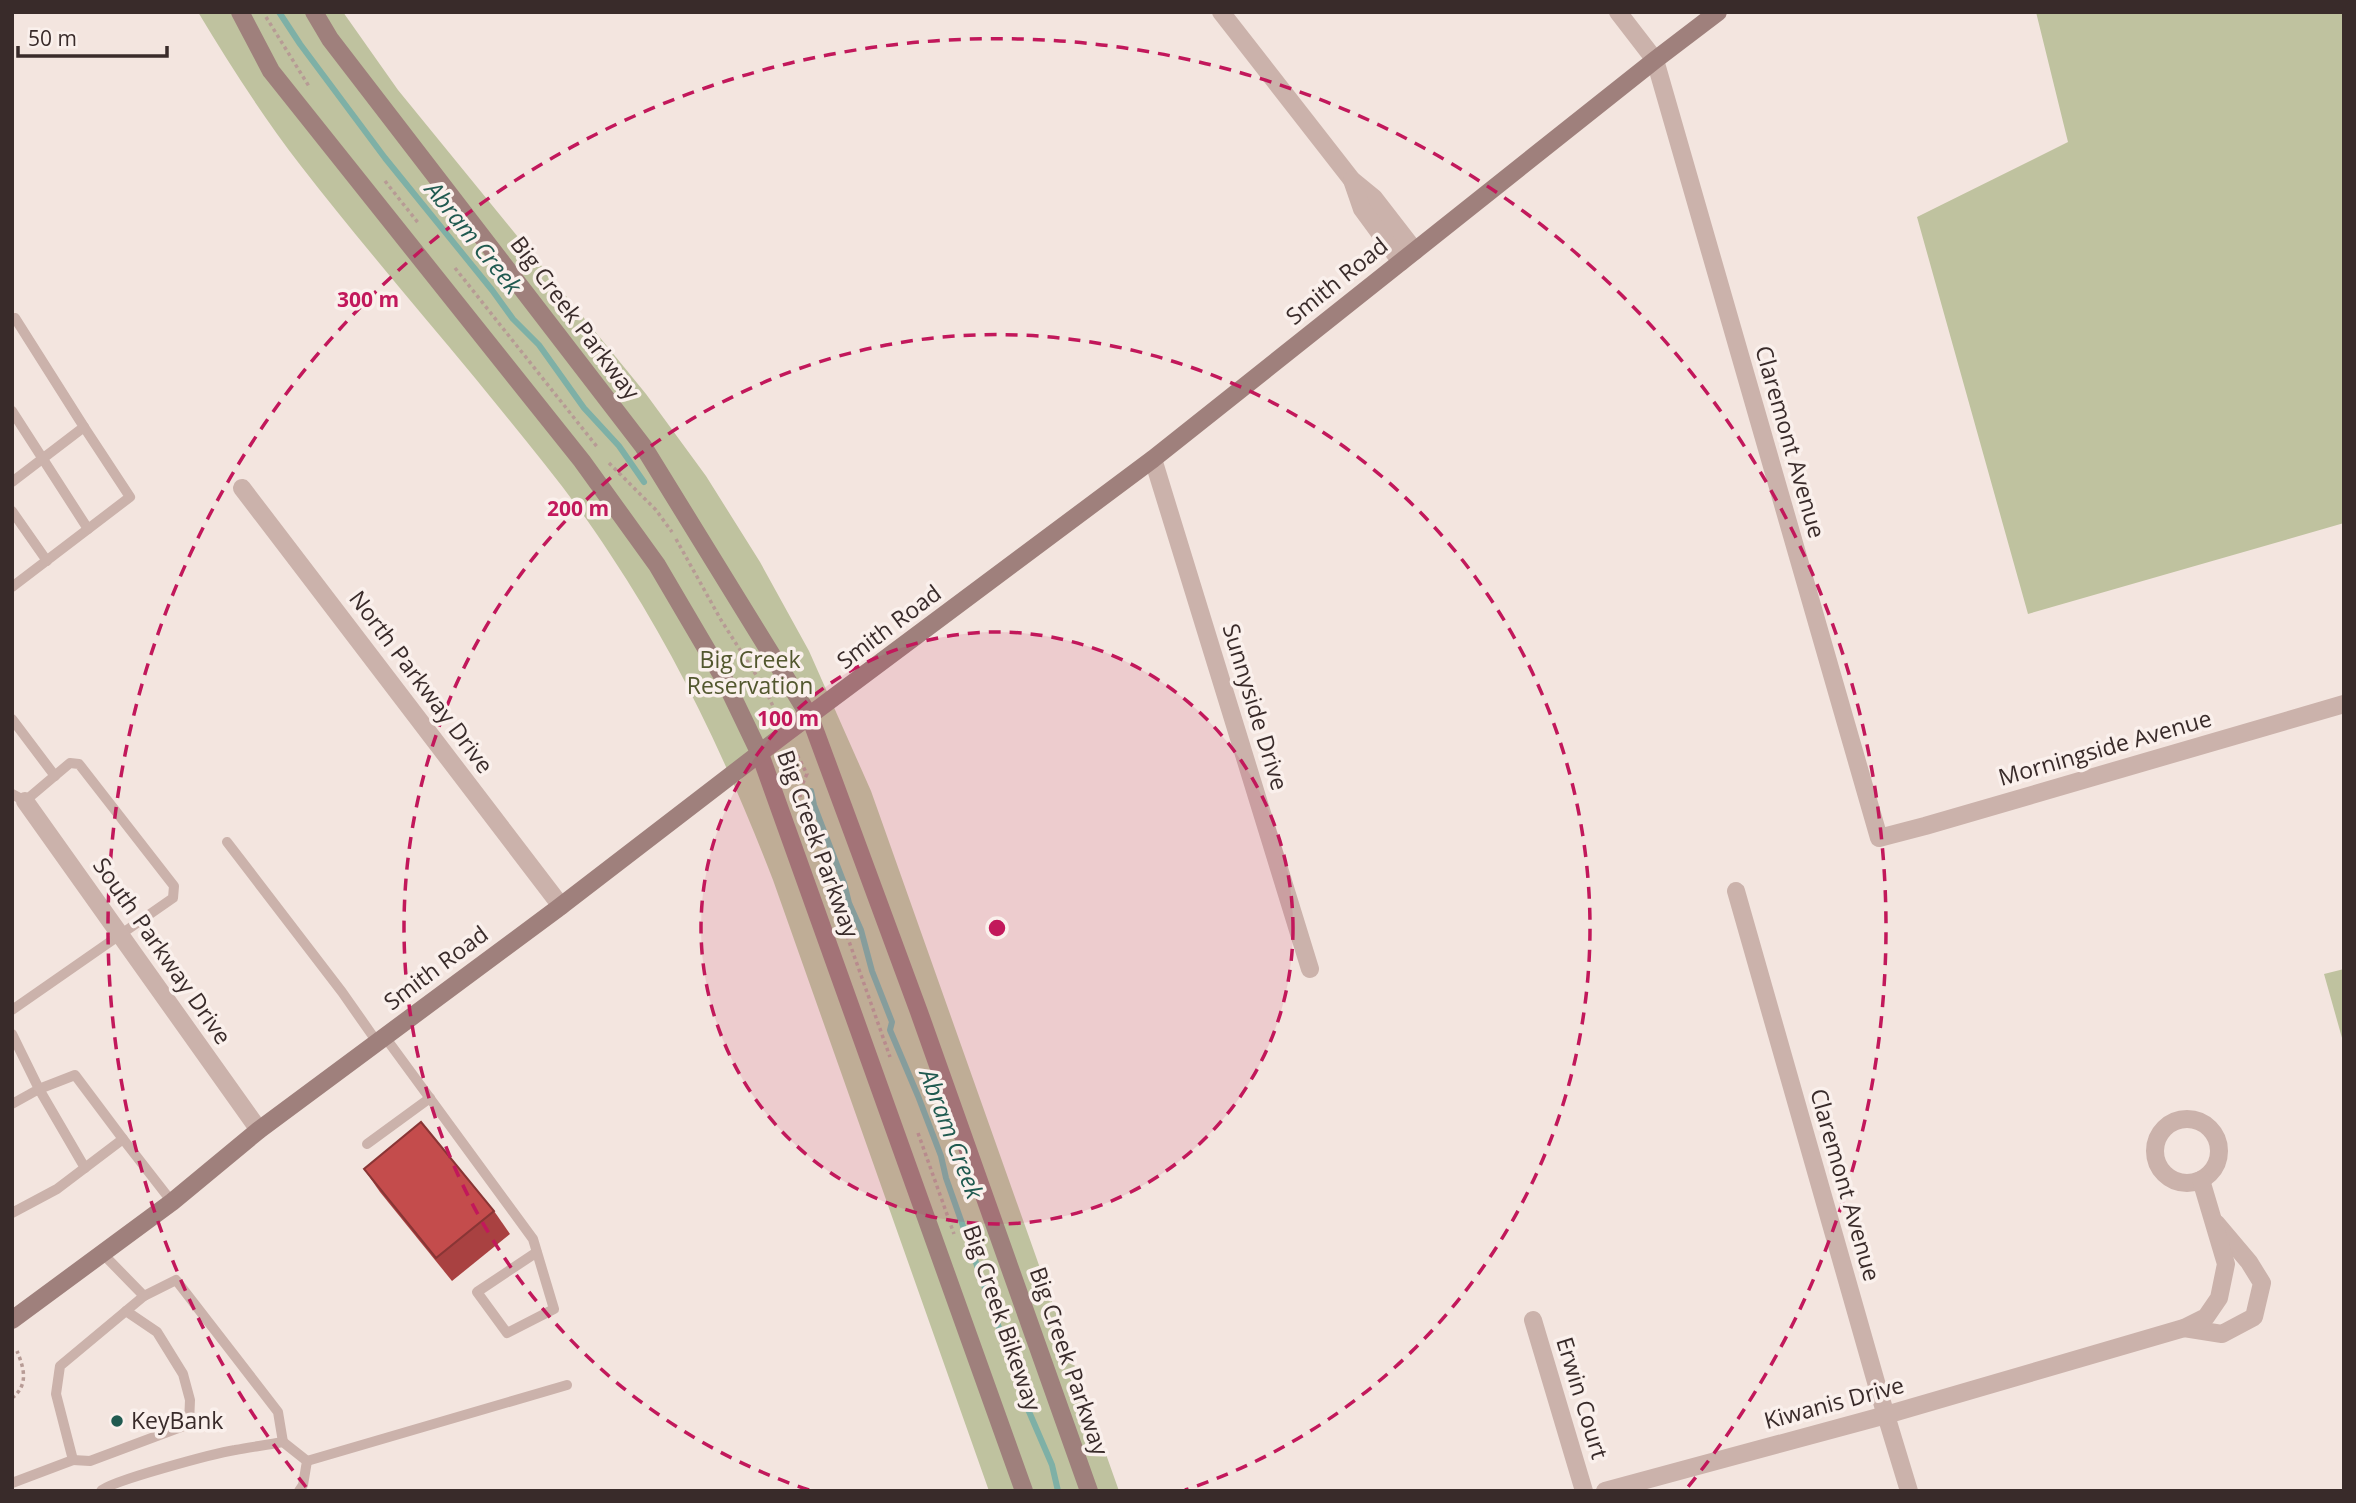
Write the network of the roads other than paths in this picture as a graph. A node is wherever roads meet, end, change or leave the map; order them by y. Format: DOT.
graph roads {
  1 [pos="240,12"];
  2 [pos="314,12"];
  3 [pos="1221,12"];
  4 [pos="1618,12"];
  5 [pos="1718,12"];
  6 [pos="1655,60"];
  7 [pos="1408,256"];
  8 [pos="12,320"];
  9 [pos="12,411"];
  10 [pos="84,426"];
  11 [pos="43,458"];
  12 [pos="1153,459"];
  13 [pos="12,482"];
  14 [pos="242,488"];
  15 [pos="12,511"];
  16 [pos="88,529"];
  17 [pos="47,561"];
  18 [pos="12,587"];
  19 [pos="2344,704"];
  20 [pos="810,717"];
  21 [pos="12,719"];
  22 [pos="760,754"];
  23 [pos="55,776"];
  24 [pos="19,798"];
  25 [pos="1879,838"];
  26 [pos="227,842"];
  27 [pos="1735,891"];
  28 [pos="561,906"];
  29 [pos="121,934"];
  30 [pos="1310,970"];
  31 [pos="12,1010"];
  32 [pos="12,1034"];
  33 [pos="381,1040"];
  34 [pos="39,1089"];
  35 [pos="430,1098"];
  36 [pos="12,1104"];
  37 [pos="259,1130"];
  38 [pos="123,1139"];
  39 [pos="368,1144"];
  40 [pos="85,1168"];
  41 [pos="2201,1180"];
  42 [pos="172,1202"];
  43 [pos="12,1213"];
  44 [pos="2211,1217"];
  45 [pos="537,1252"];
  46 [pos="103,1254"];
  47 [pos="144,1296"];
  48 [pos="125,1311"];
  49 [pos="12,1320"];
  50 [pos="1533,1320"];
  51 [pos="2184,1328"];
  52 [pos="566,1385"];
  53 [pos="1886,1415"];
  54 [pos="283,1442"];
  55 [pos="73,1460"];
  56 [pos="307,1461"];
  57 [pos="12,1483"];
  58 [pos="102,1491"];
  59 [pos="299,1491"];
  60 [pos="1024,1491"];
  61 [pos="1089,1491"];
  62 [pos="1584,1491"];
  63 [pos="1605,1491"];
  64 [pos="1909,1491"];
  1 -- 22 [label="street, Big Creek Parkway"];
  2 -- 20 [label="street, Big Creek Parkway"];
  3 -- 7 [label="street"];
  4 -- 6 [label="street"];
  5 -- 6 [label="street, Smith Road"];
  6 -- 7 [label="street, Smith Road"];
  6 -- 25 [label="street, Claremont Avenue"];
  7 -- 12 [label="street, Smith Road"];
  8 -- 10 [label="lane"];
  9 -- 11 [label="lane"];
  10 -- 11 [label="lane"];
  10 -- 16 [label="lane"];
  11 -- 13 [label="lane"];
  11 -- 16 [label="lane"];
  12 -- 20 [label="street, Smith Road"];
  12 -- 30 [label="street, Sunnyside Drive"];
  14 -- 28 [label="street, North Parkway Drive"];
  15 -- 17 [label="lane"];
  16 -- 17 [label="lane"];
  17 -- 18 [label="lane"];
  19 -- 25 [label="street, Morningside Avenue"];
  20 -- 22 [label="street, Smith Road"];
  20 -- 61 [label="street, Big Creek Parkway"];
  21 -- 23 [label="lane"];
  22 -- 28 [label="street, Smith Road"];
  22 -- 60 [label="street, Big Creek Parkway"];
  23 -- 24 [label="lane"];
  23 -- 29 [label="lane"];
  24 -- 29 [label="street, South Parkway Drive"];
  26 -- 33 [label="lane"];
  27 -- 53 [label="street, Claremont Avenue"];
  28 -- 33 [label="street, Smith Road"];
  29 -- 31 [label="lane"];
  29 -- 37 [label="street, South Parkway Drive"];
  32 -- 34 [label="lane"];
  33 -- 35 [label="lane"];
  33 -- 37 [label="street, Smith Road"];
  34 -- 36 [label="lane"];
  34 -- 38 [label="lane"];
  34 -- 40 [label="lane"];
  35 -- 39 [label="lane"];
  35 -- 45 [label="lane"];
  37 -- 42 [label="street, Smith Road"];
  38 -- 40 [label="lane"];
  38 -- 42 [label="lane"];
  40 -- 43 [label="lane"];
  41 -- 44 [label="street"];
  42 -- 46 [label="street, Smith Road"];
  44 -- 51 [label="street"];
  44 -- 51 [label="street"];
  45 -- 45 [label="lane"];
  46 -- 47 [label="lane"];
  46 -- 49 [label="street, Smith Road"];
  47 -- 48 [label="lane"];
  47 -- 54 [label="lane"];
  48 -- 55 [label="lane"];
  48 -- 55 [label="lane"];
  50 -- 62 [label="street, Erwin Court"];
  51 -- 53 [label="street, Kiwanis Drive"];
  52 -- 56 [label="lane"];
  53 -- 63 [label="street, Kiwanis Drive"];
  53 -- 64 [label="street, Claremont Avenue"];
  54 -- 56 [label="lane"];
  54 -- 58 [label="lane"];
  55 -- 57 [label="lane"];
  56 -- 59 [label="lane"];
}
